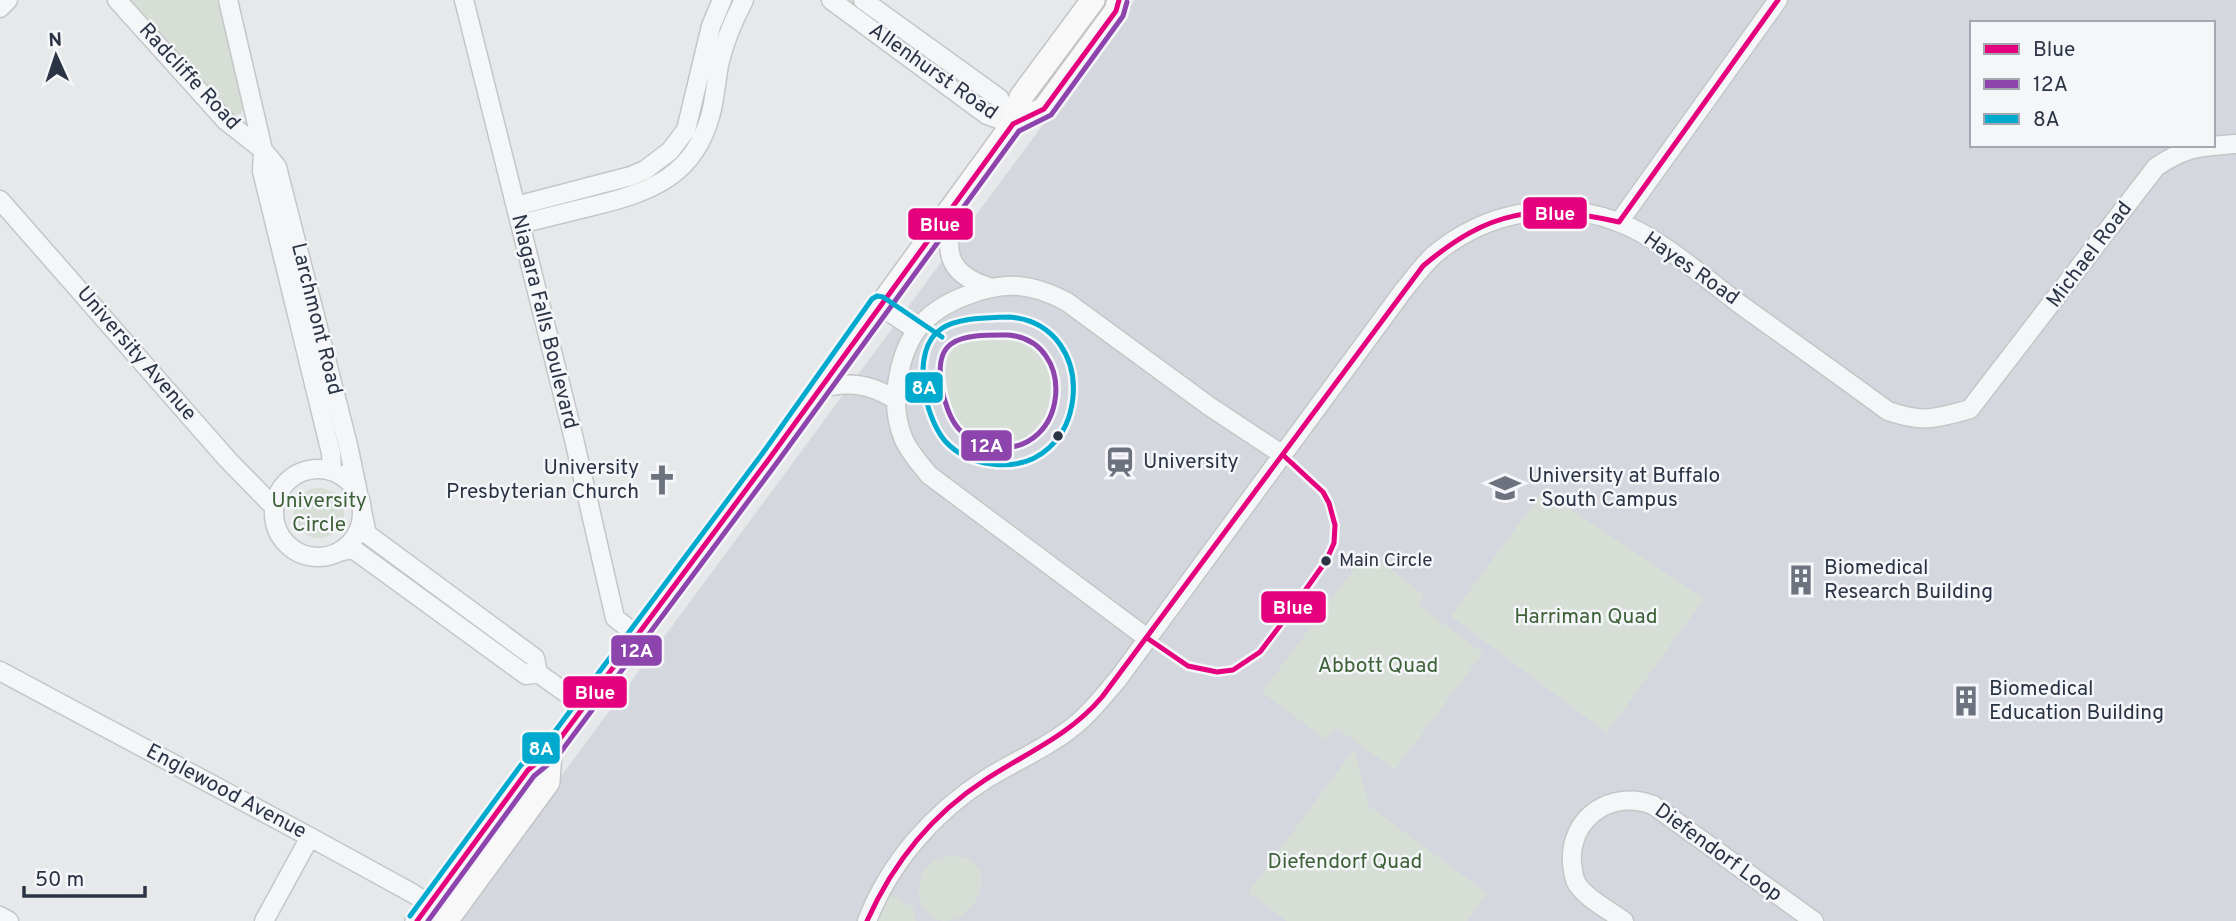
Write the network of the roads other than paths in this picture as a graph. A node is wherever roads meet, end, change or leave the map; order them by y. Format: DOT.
graph roads {
  1 [pos="8,0"];
  2 [pos="117,0"];
  3 [pos="228,0"];
  4 [pos="464,0"];
  5 [pos="722,0"];
  6 [pos="744,0"];
  7 [pos="831,0"];
  8 [pos="863,0"];
  9 [pos="1093,0"];
  10 [pos="1119,0"];
  11 [pos="1778,0"];
  12 [pos="0,8"];
  13 [pos="699,72"];
  14 [pos="717,76"];
  15 [pos="1013,124"];
  16 [pos="2236,144"];
  17 [pos="2215,146"];
  18 [pos="2195,147"];
  19 [pos="263,150"];
  20 [pos="653,164"];
  21 [pos="664,182"];
  22 [pos="0,200"];
  23 [pos="954,207"];
  24 [pos="518,215"];
  25 [pos="1619,222"];
  26 [pos="989,287"];
  27 [pos="879,305"];
  28 [pos="305,311"];
  29 [pos="916,330"];
  30 [pos="818,389"];
  31 [pos="894,399"];
  32 [pos="1970,409"];
  33 [pos="1283,455"];
  34 [pos="331,471"];
  35 [pos="358,493"];
  36 [pos="274,507"];
  37 [pos="362,511"];
  38 [pos="338,552"];
  39 [pos="637,635"];
  40 [pos="1147,638"];
  41 [pos="0,671"];
  42 [pos="538,673"];
  43 [pos="584,706"];
  44 [pos="550,752"];
  45 [pos="310,837"];
  46 [pos="423,912"];
  47 [pos="0,916"];
  48 [pos="447,919"];
  49 [pos="9,921"];
  50 [pos="264,921"];
  51 [pos="867,921"];
  52 [pos="1624,921"];
  53 [pos="1814,921"];
  1 -- 12 [label="street"];
  2 -- 19 [label="street, Radcliffe Road"];
  3 -- 19 [label="street, Larchmont Road"];
  4 -- 24 [label="street, Niagara Falls Boulevard"];
  5 -- 13 [label="street"];
  6 -- 14 [label="street"];
  7 -- 15 [label="street, Allenhurst Road"];
  8 -- 15 [label="street, Allenhurst Road"];
  9 -- 15 [label="main road"];
  10 -- 15 [label="main road"];
  11 -- 25 [label="street"];
  13 -- 14 [label="street"];
  13 -- 20 [label="street"];
  14 -- 21 [label="street"];
  15 -- 23 [label="main road"];
  16 -- 17 [label="street, Michael Road"];
  18 -- 32 [label="street, Michael Road"];
  19 -- 28 [label="street, Larchmont Road"];
  20 -- 21 [label="street"];
  20 -- 24 [label="street"];
  21 -- 24 [label="street"];
  22 -- 36 [label="street, University Avenue"];
  23 -- 26 [label="street"];
  23 -- 27 [label="main road"];
  24 -- 39 [label="street, Niagara Falls Boulevard"];
  25 -- 32 [label="street, Hayes Road"];
  25 -- 33 [label="street, Hayes Road"];
  26 -- 29 [label="street"];
  26 -- 33 [label="street"];
  27 -- 29 [label="street"];
  27 -- 30 [label="main road"];
  28 -- 34 [label="street, Larchmont Road"];
  28 -- 35 [label="street, Larchmont Road"];
  29 -- 31 [label="street"];
  30 -- 31 [label="street"];
  30 -- 39 [label="main road"];
  31 -- 40 [label="street"];
  33 -- 40 [label="street, Hayes Road"];
  34 -- 35 [label="street"];
  34 -- 36 [label="street"];
  35 -- 37 [label="street"];
  36 -- 38 [label="street"];
  37 -- 38 [label="street"];
  37 -- 42 [label="street"];
  38 -- 42 [label="street"];
  39 -- 43 [label="main road"];
  40 -- 51 [label="street, Hayes Road"];
  41 -- 45 [label="street, Englewood Avenue"];
  42 -- 43 [label="street"];
  43 -- 44 [label="main road"];
  44 -- 46 [label="main road"];
  44 -- 48 [label="main road"];
  45 -- 46 [label="street, Englewood Avenue"];
  45 -- 50 [label="street"];
  46 -- 48 [label="street, Englewood Avenue"];
  47 -- 49 [label="street"];
  52 -- 53 [label="street, Diefendorf Loop"];
}
